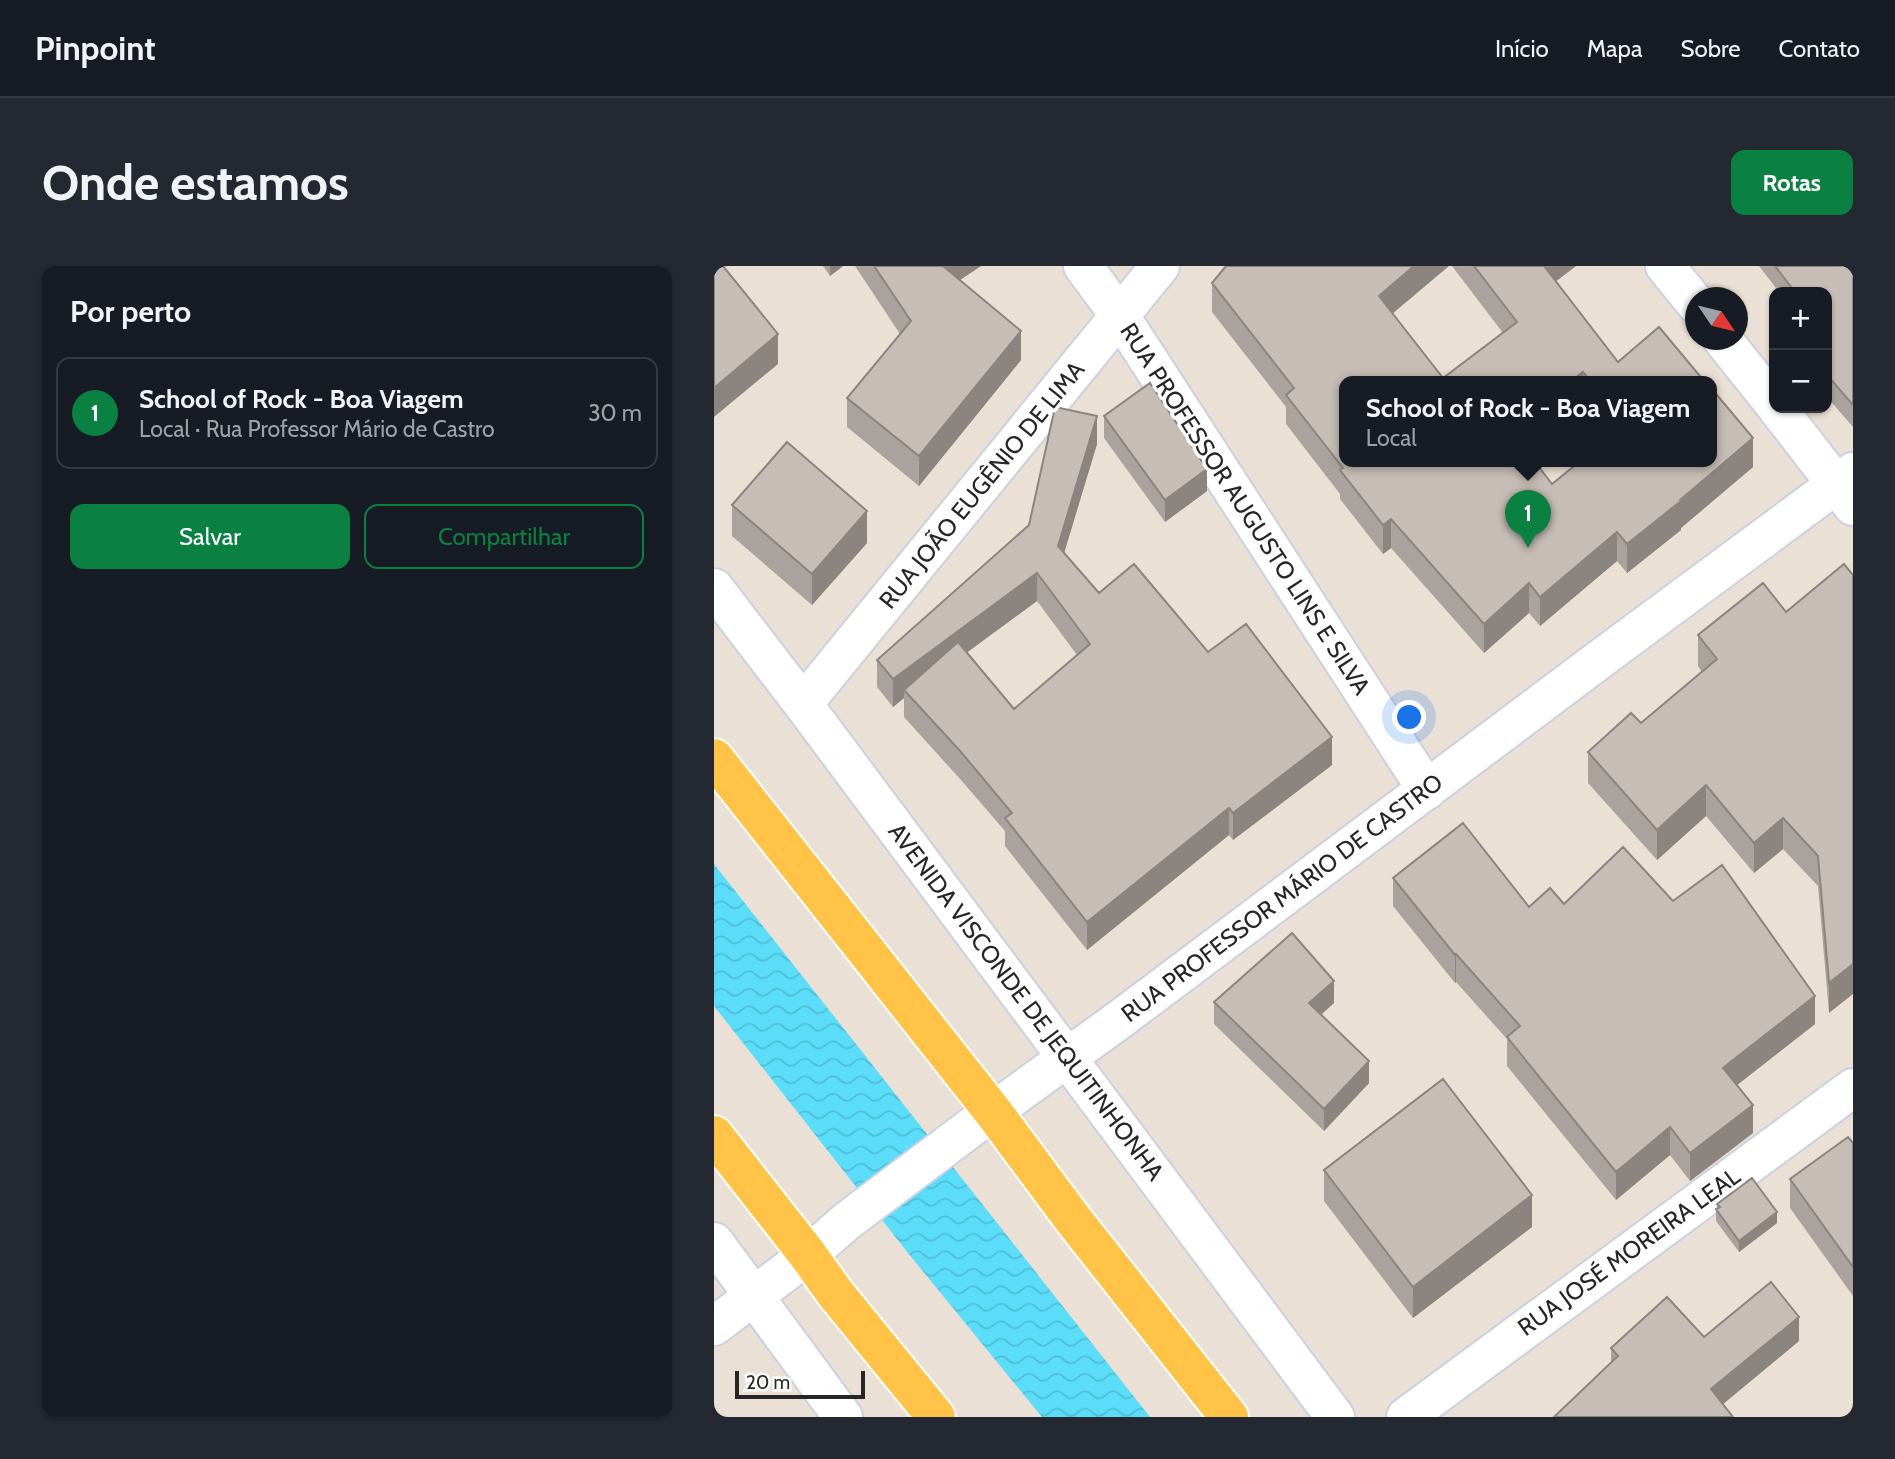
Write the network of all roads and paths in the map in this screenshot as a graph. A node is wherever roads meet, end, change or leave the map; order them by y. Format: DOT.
graph roads {
  1 [pos="1083,266"];
  2 [pos="1160,266"];
  3 [pos="1665,266"];
  4 [pos="1685,291"];
  5 [pos="1120,316"];
  6 [pos="1731,350"];
  7 [pos="1769,397"];
  8 [pos="1782,413"];
  9 [pos="1848,487"];
  10 [pos="714,588"];
  11 [pos="803,704"];
  12 [pos="714,758"];
  13 [pos="1427,790"];
  14 [pos="1067,1058"];
  15 [pos="1853,1088"];
  16 [pos="994,1113"];
  17 [pos="714,1135"];
  18 [pos="714,1242"];
  19 [pos="808,1255"];
  20 [pos="755,1297"];
  21 [pos="714,1326"];
  22 [pos="844,1417"];
  23 [pos="936,1417"];
  24 [pos="1229,1417"];
  25 [pos="1335,1417"];
  26 [pos="1406,1417"];
  1 -- 5 [label="street, RUA PROFESSOR AUGUSTO LINS E SILVA"];
  2 -- 5 [label="street, RUA JOÃO EUGÊNIO DE LIMA"];
  3 -- 4 [label="street"];
  5 -- 11 [label="street, RUA JOÃO EUGÊNIO DE LIMA"];
  5 -- 13 [label="street, RUA PROFESSOR AUGUSTO LINS E SILVA"];
  6 -- 7 [label="street"];
  8 -- 9 [label="street"];
  9 -- 13 [label="street, RUA PROFESSOR MÁRIO DE CASTRO"];
  10 -- 11 [label="street, AVENIDA VISCONDE DE JEQUITINHONHA"];
  11 -- 14 [label="street, AVENIDA VISCONDE DE JEQUITINHONHA"];
  12 -- 16 [label="main road"];
  13 -- 14 [label="street, RUA PROFESSOR MÁRIO DE CASTRO"];
  14 -- 16 [label="street, RUA PROFESSOR MÁRIO DE CASTRO"];
  14 -- 25 [label="street, AVENIDA VISCONDE DE JEQUITINHONHA"];
  15 -- 26 [label="street, RUA JOSÉ MOREIRA LEAL"];
  16 -- 19 [label="street, RUA PROFESSOR MÁRIO DE CASTRO"];
  16 -- 24 [label="main road"];
  17 -- 19 [label="main road"];
  18 -- 20 [label="street"];
  19 -- 20 [label="street, RUA PROFESSOR MÁRIO DE CASTRO"];
  19 -- 23 [label="main road"];
  20 -- 21 [label="street, RUA PROFESSOR MÁRIO DE CASTRO"];
  20 -- 22 [label="street"];
}
